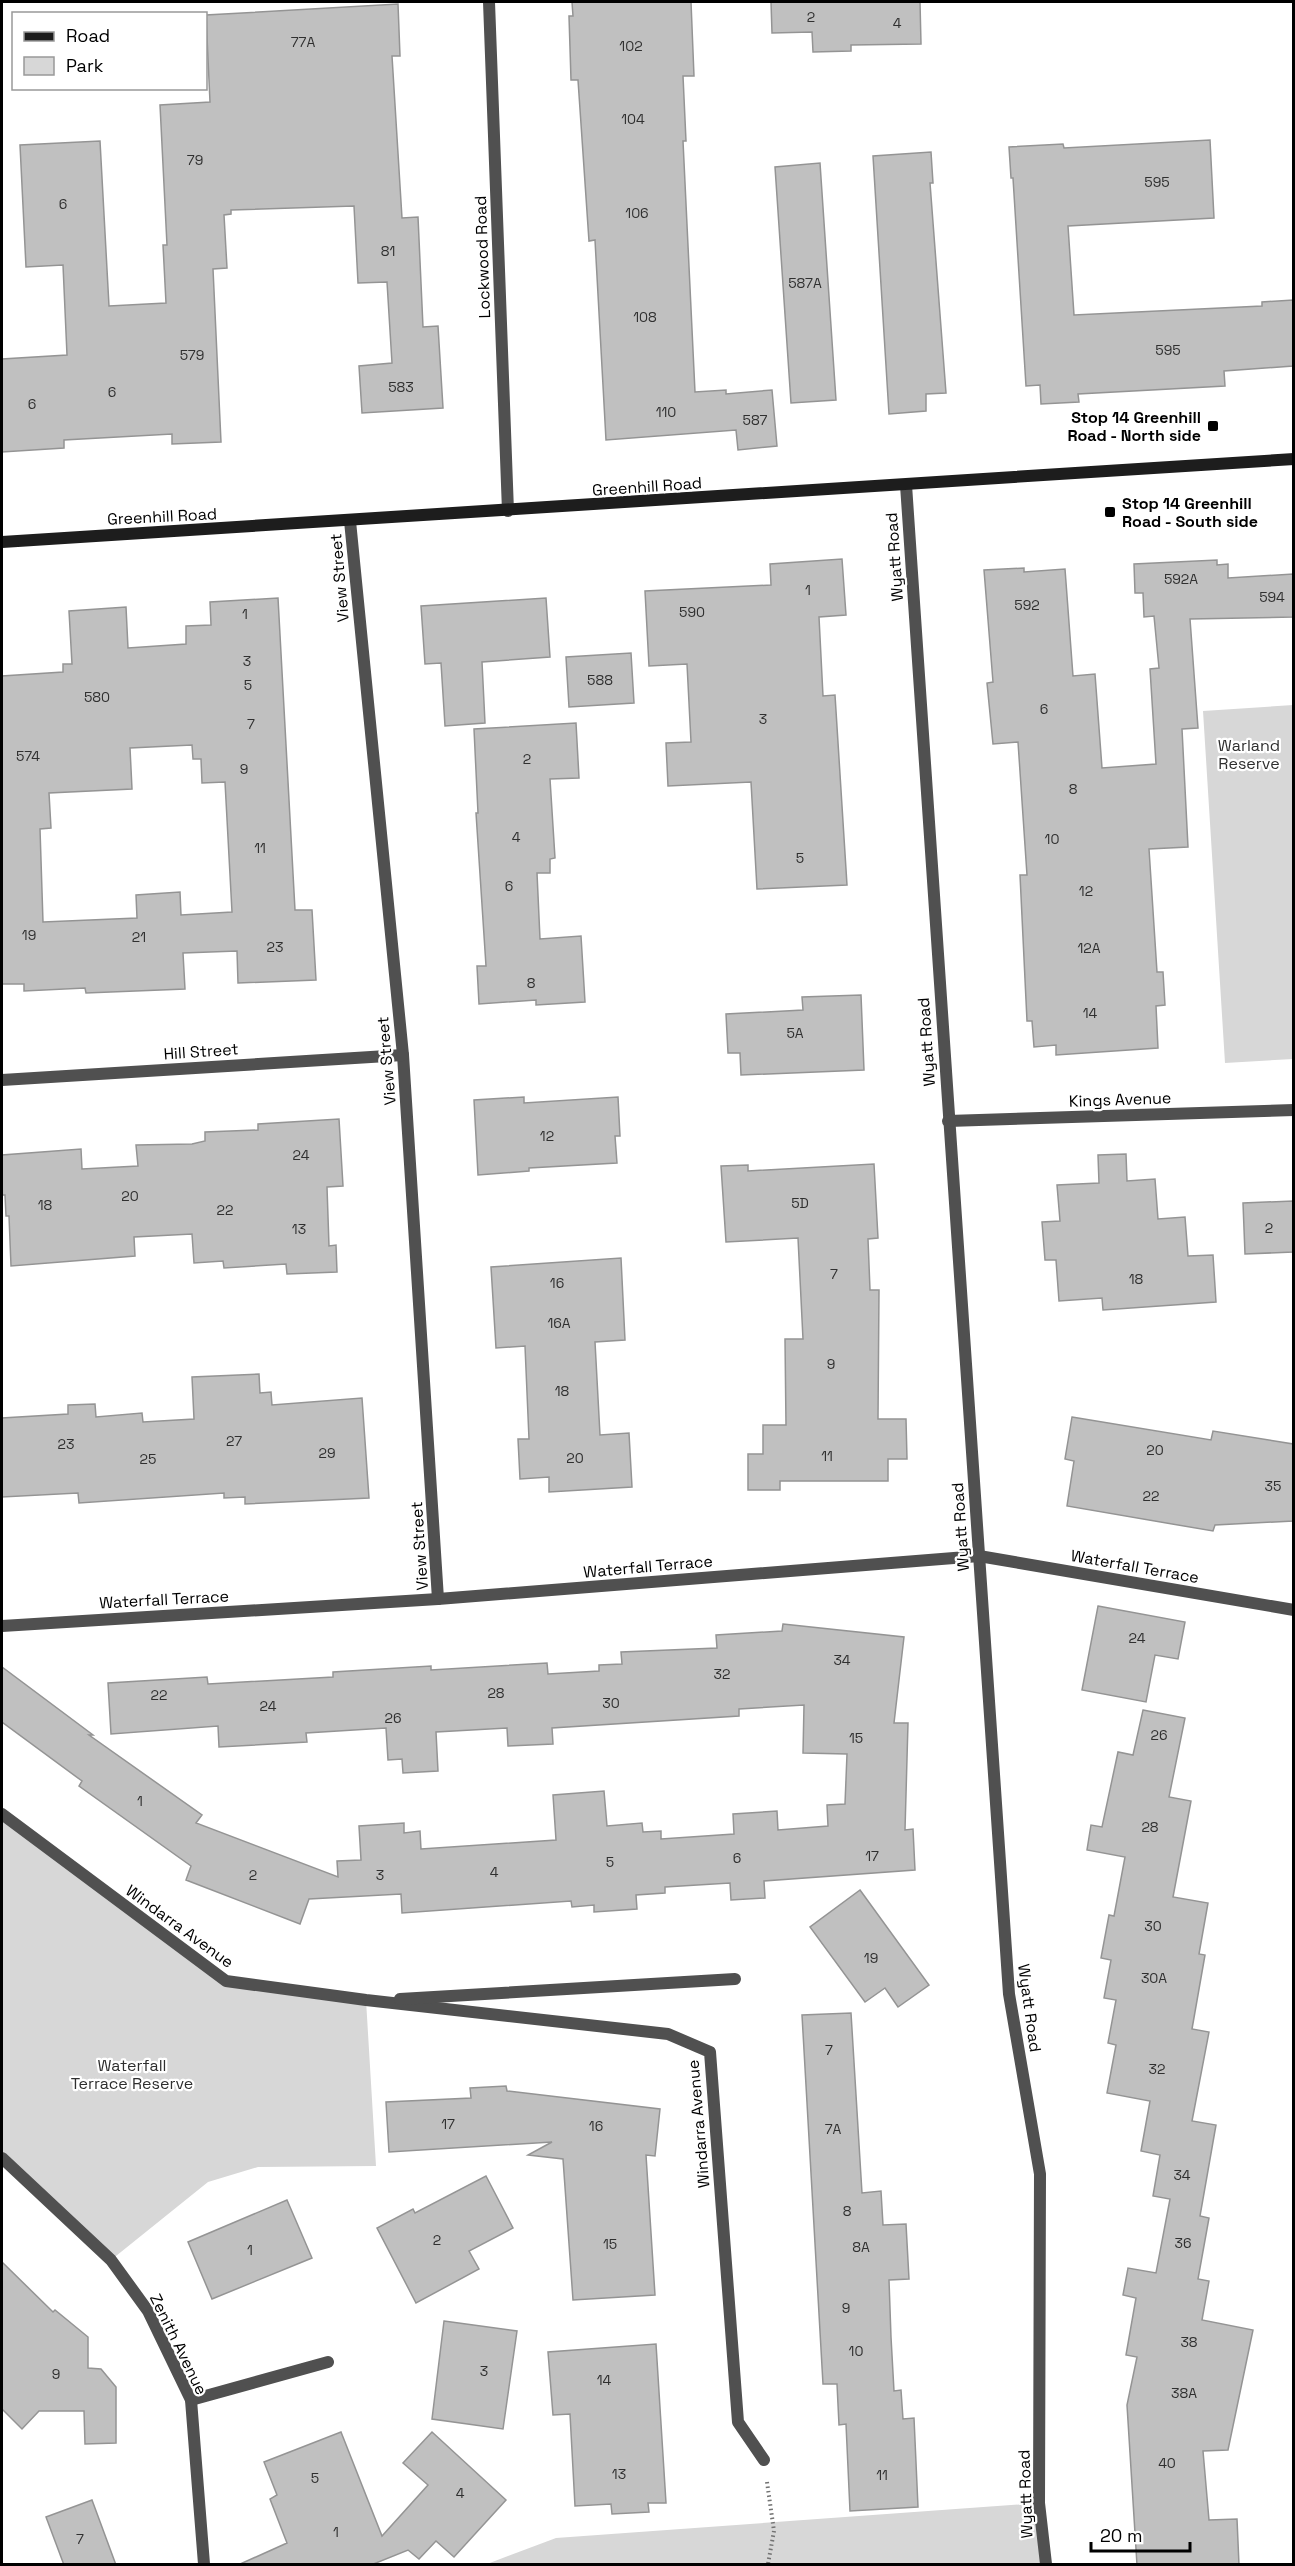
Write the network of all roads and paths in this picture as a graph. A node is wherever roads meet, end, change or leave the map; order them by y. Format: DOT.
graph roads {
  1 [pos="489,2"];
  2 [pos="1293,459"];
  3 [pos="906,485"];
  4 [pos="508,511"];
  5 [pos="350,521"];
  6 [pos="2,542"];
  7 [pos="404,1055"];
  8 [pos="2,1080"];
  9 [pos="1293,1110"];
  10 [pos="948,1121"];
  11 [pos="979,1556"];
  12 [pos="438,1599"];
  13 [pos="1293,1610"];
  14 [pos="2,1626"];
  15 [pos="2,1814"];
  16 [pos="735,1979"];
  17 [pos="366,2000"];
  18 [pos="2,2158"];
  19 [pos="328,2362"];
  20 [pos="191,2400"];
  21 [pos="764,2460"];
  22 [pos="204,2565"];
  23 [pos="768,2565"];
  24 [pos="1046,2565"];
  1 -- 4 [label="street, Lockwood Road"];
  2 -- 3 [label="main road, Greenhill Road"];
  3 -- 4 [label="main road, Greenhill Road"];
  3 -- 10 [label="street, Wyatt Road"];
  4 -- 5 [label="main road, Greenhill Road"];
  5 -- 6 [label="main road, Greenhill Road"];
  5 -- 7 [label="street, View Street"];
  7 -- 8 [label="street, Hill Street"];
  7 -- 12 [label="street, View Street"];
  9 -- 10 [label="street, Kings Avenue"];
  10 -- 11 [label="street, Wyatt Road"];
  11 -- 12 [label="street, Waterfall Terrace"];
  11 -- 13 [label="street, Waterfall Terrace"];
  11 -- 24 [label="street, Wyatt Road"];
  12 -- 14 [label="street, Waterfall Terrace"];
  15 -- 17 [label="street, Windarra Avenue"];
  16 -- 17 [label="street, Windarra Avenue"];
  17 -- 21 [label="street, Windarra Avenue"];
  18 -- 20 [label="street, Zenith Avenue"];
  19 -- 20 [label="street"];
  20 -- 22 [label="street, Zenith Avenue"];
  21 -- 23 [label="path"];
}
